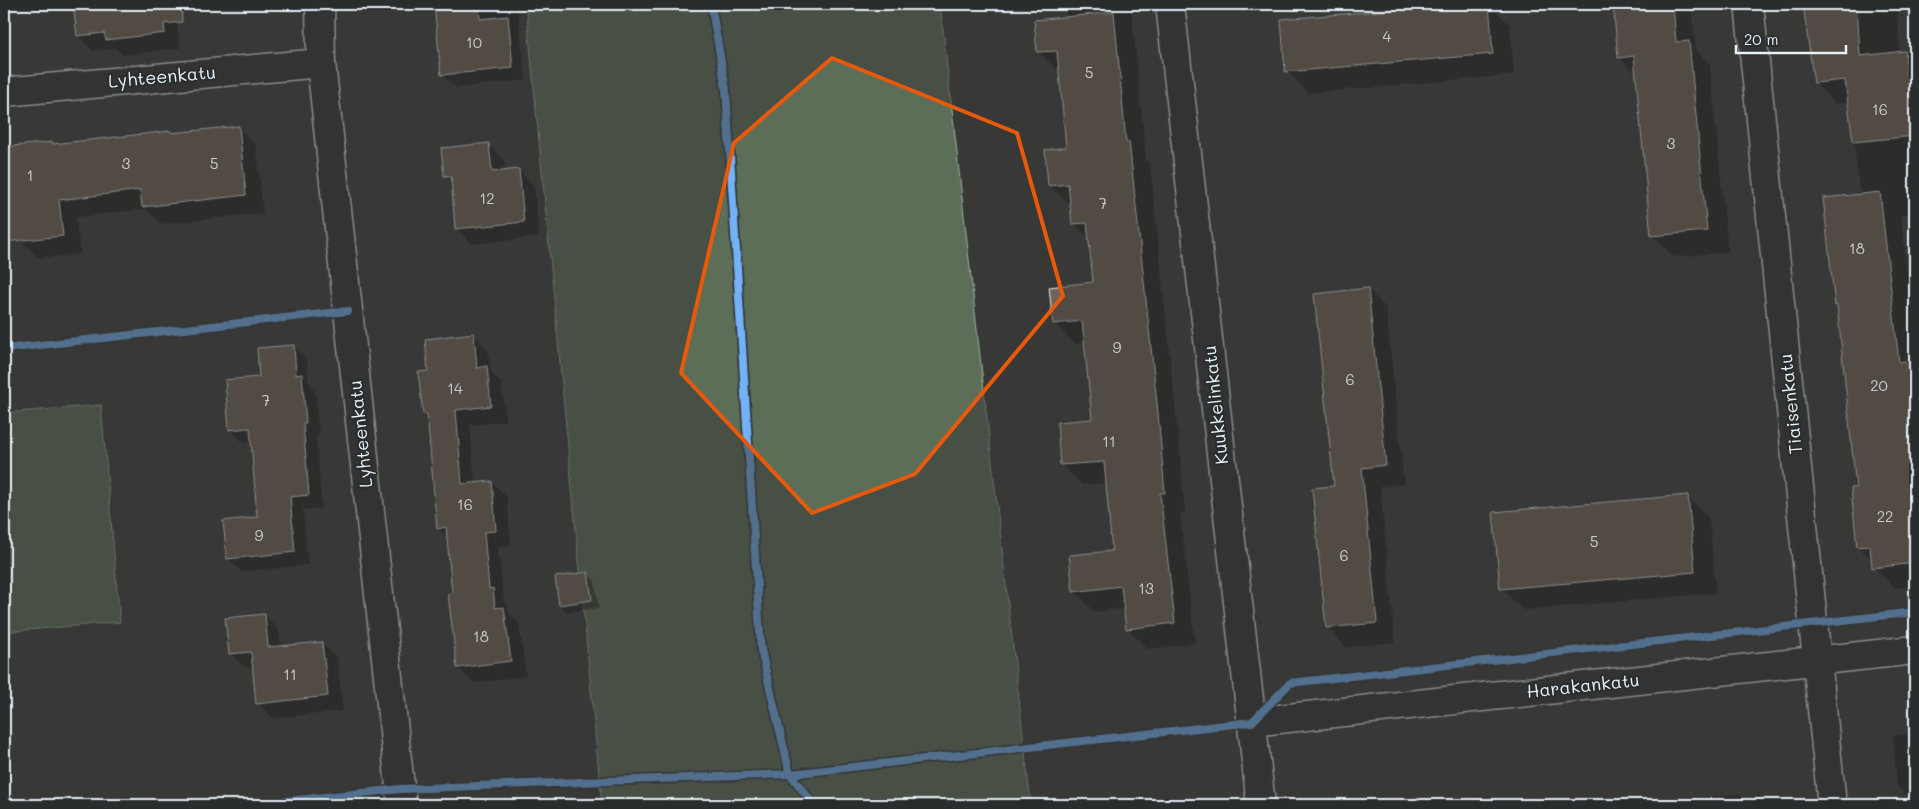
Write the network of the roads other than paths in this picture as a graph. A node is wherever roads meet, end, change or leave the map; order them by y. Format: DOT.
graph roads {
  1 [pos="320,4"];
  2 [pos="1170,4"];
  3 [pos="1749,4"];
  4 [pos="321,63"];
  5 [pos="4,92"];
  6 [pos="1915,650"];
  7 [pos="1817,660"];
  8 [pos="1252,722"];
  9 [pos="402,805"];
  10 [pos="1261,805"];
  11 [pos="1832,805"];
  1 -- 4 [label="street, Lyhteenkatu"];
  2 -- 8 [label="street, Kuukkelinkatu"];
  3 -- 7 [label="street, Tiaisenkatu"];
  4 -- 5 [label="street, Lyhteenkatu"];
  4 -- 9 [label="street, Lyhteenkatu"];
  6 -- 7 [label="street, Harakankatu"];
  7 -- 8 [label="street, Harakankatu"];
  7 -- 11 [label="street, Tiaisenkatu"];
  8 -- 10 [label="street, Kuukkelinkatu"];
}
